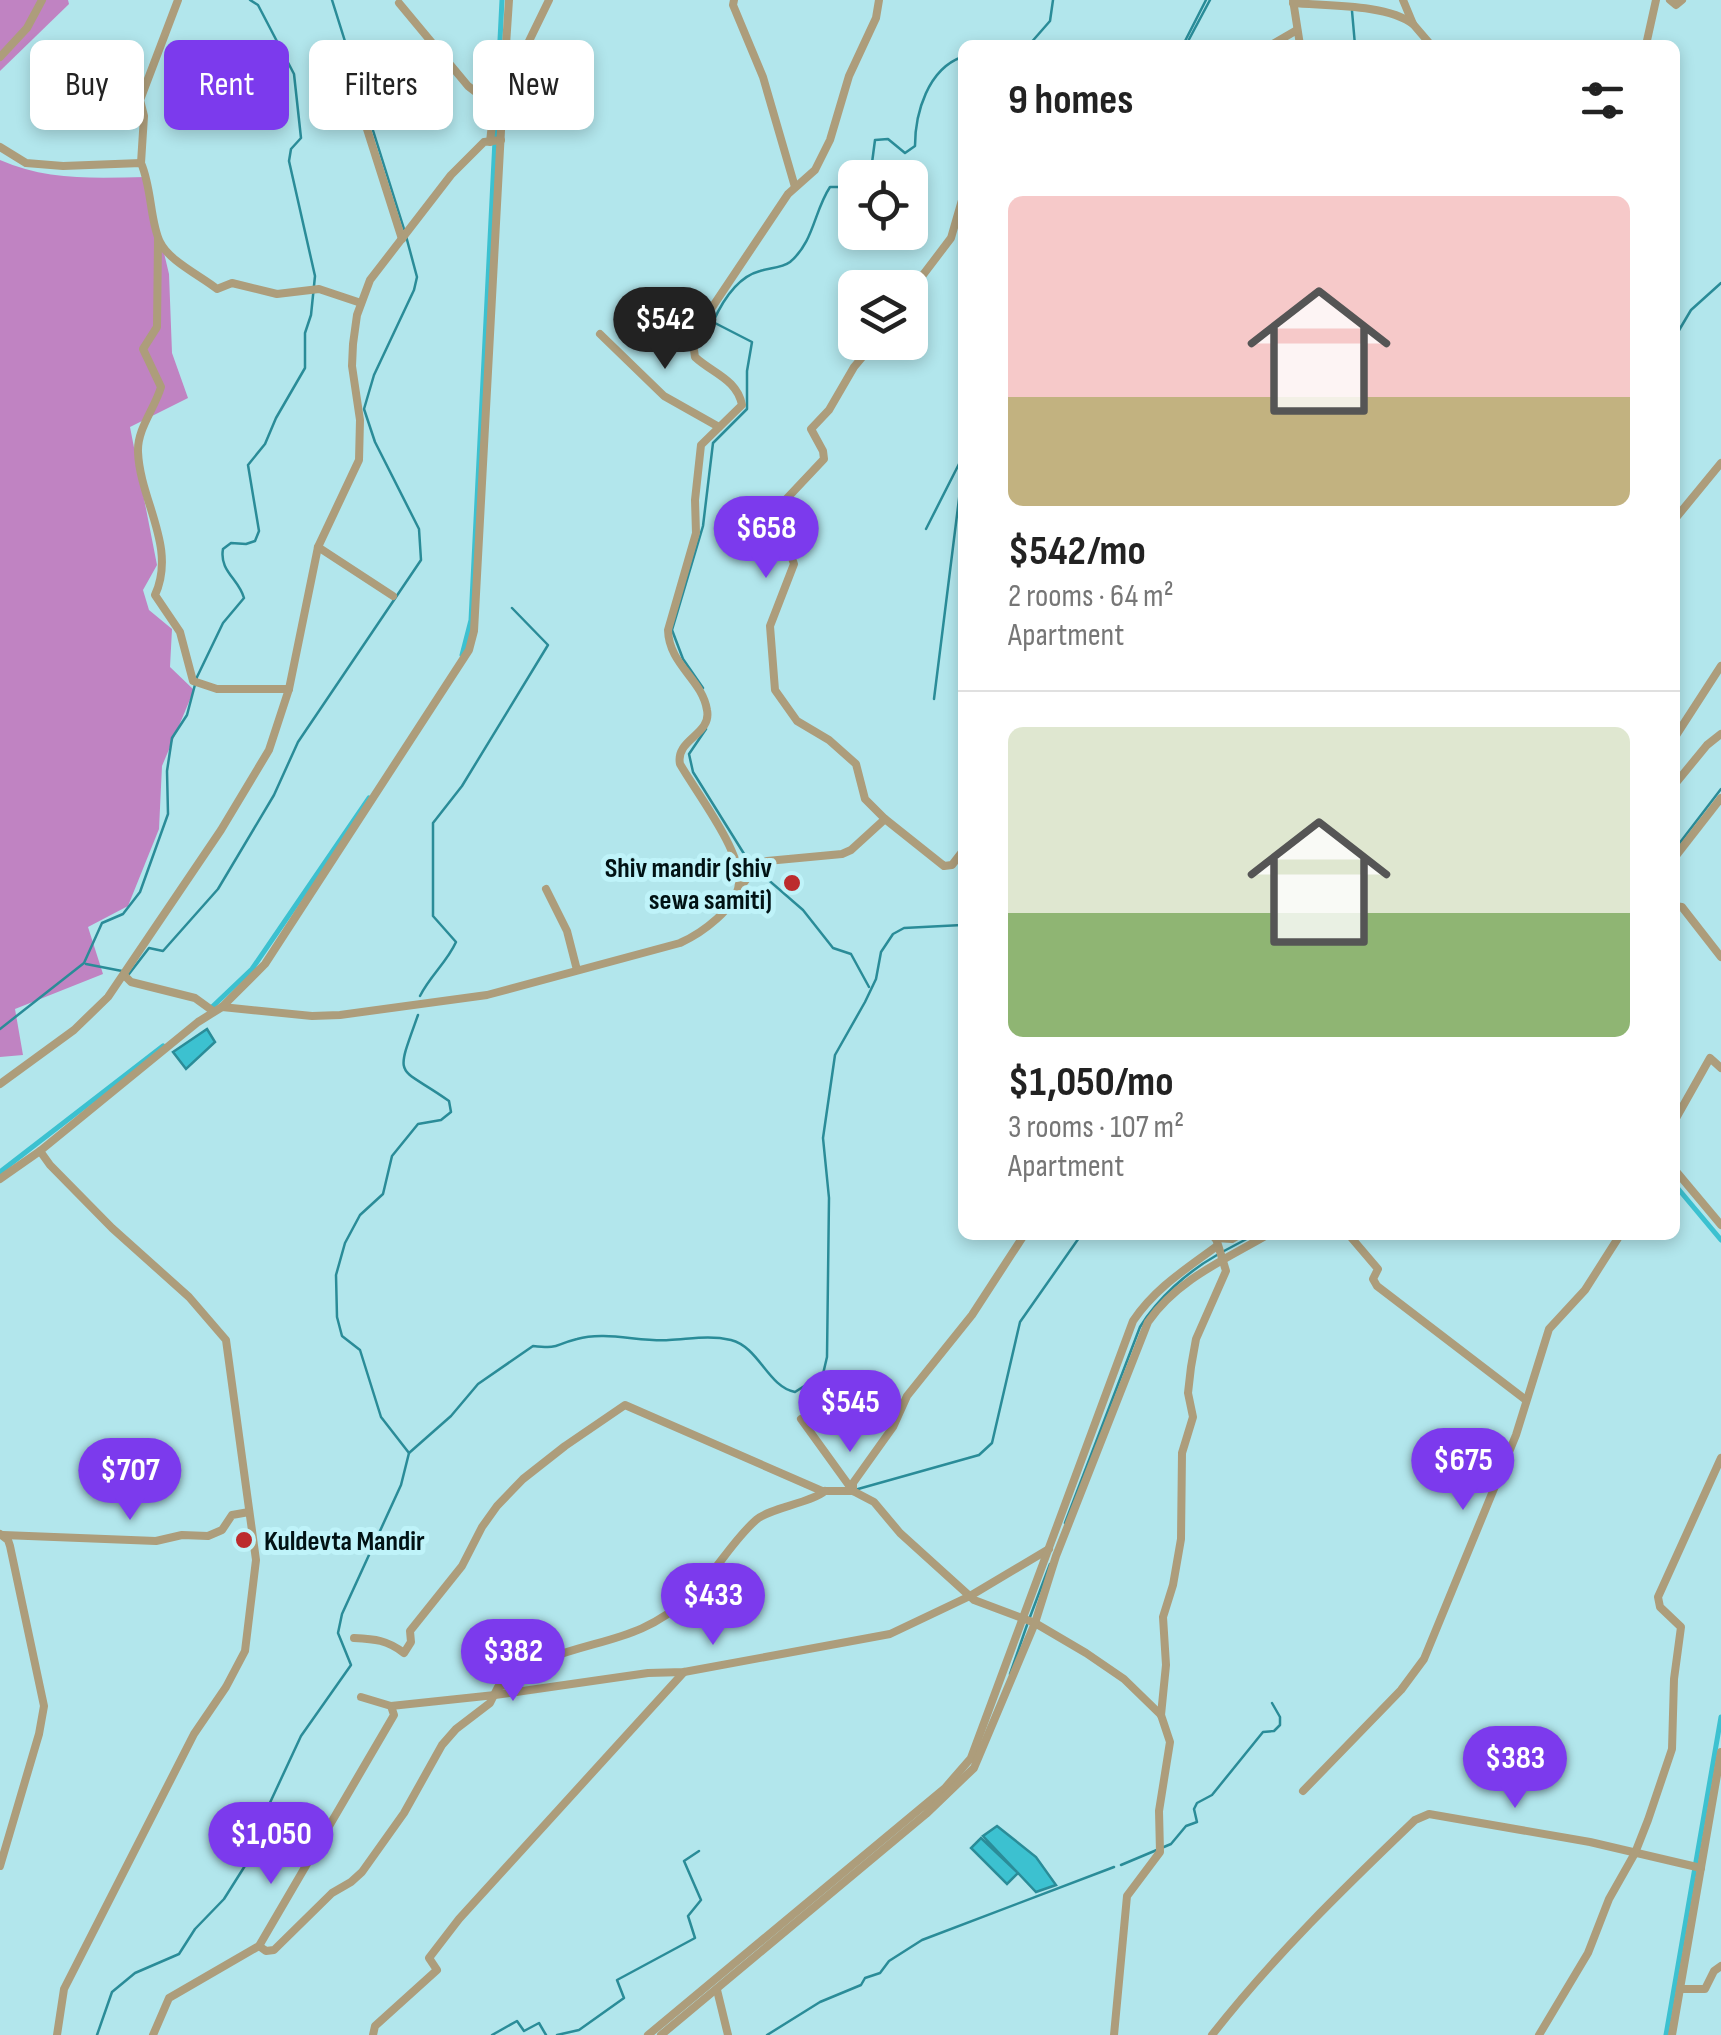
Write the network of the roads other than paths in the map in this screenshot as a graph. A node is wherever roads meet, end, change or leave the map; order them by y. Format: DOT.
graph roads {
  1 [pos="42,0"];
  2 [pos="178,0"];
  3 [pos="509,0"];
  4 [pos="549,0"];
  5 [pos="734,0"];
  6 [pos="879,0"];
  7 [pos="1403,0"];
  8 [pos="1656,0"];
  9 [pos="1670,0"];
  10 [pos="1682,0"];
  11 [pos="1293,2"];
  12 [pos="399,3"];
  13 [pos="1413,24"];
  14 [pos="1298,30"];
  15 [pos="506,40"];
  16 [pos="530,40"];
  17 [pos="1280,40"];
  18 [pos="1299,40"];
  19 [pos="1427,40"];
  20 [pos="1647,40"];
  21 [pos="0,57"];
  22 [pos="369,130"];
  23 [pos="497,130"];
  24 [pos="495,141"];
  25 [pos="0,148"];
  26 [pos="141,163"];
  27 [pos="795,187"];
  28 [pos="958,215"];
  29 [pos="405,236"];
  30 [pos="158,239"];
  31 [pos="927,270"];
  32 [pos="361,303"];
  33 [pos="600,334"];
  34 [pos="860,360"];
  35 [pos="719,426"];
  36 [pos="1721,463"];
  37 [pos="1680,513"];
  38 [pos="318,548"];
  39 [pos="392,596"];
  40 [pos="1721,666"];
  41 [pos="289,689"];
  42 [pos="1680,729"];
  43 [pos="1721,734"];
  44 [pos="1680,778"];
  45 [pos="1721,798"];
  46 [pos="886,819"];
  47 [pos="1680,851"];
  48 [pos="958,857"];
  49 [pos="546,889"];
  50 [pos="737,893"];
  51 [pos="1680,907"];
  52 [pos="1721,957"];
  53 [pos="577,970"];
  54 [pos="124,975"];
  55 [pos="214,1008"];
  56 [pos="1721,1068"];
  57 [pos="0,1084"];
  58 [pos="1680,1111"];
  59 [pos="40,1150"];
  60 [pos="1680,1176"];
  61 [pos="0,1179"];
  62 [pos="1721,1226"];
  63 [pos="1021,1240"];
  64 [pos="1248,1240"];
  65 [pos="1353,1240"];
  66 [pos="1617,1240"];
  67 [pos="1218,1248"];
  68 [pos="1526,1400"];
  69 [pos="801,1419"];
  70 [pos="1721,1458"];
  71 [pos="825,1491"];
  72 [pos="854,1491"];
  73 [pos="250,1512"];
  74 [pos="2,1535"];
  75 [pos="1049,1549"];
  76 [pos="970,1596"];
  77 [pos="1023,1619"];
  78 [pos="1035,1623"];
  79 [pos="354,1638"];
  80 [pos="684,1672"];
  81 [pos="495,1695"];
  82 [pos="361,1697"];
  83 [pos="390,1706"];
  84 [pos="1161,1716"];
  85 [pos="1721,1752"];
  86 [pos="1303,1792"];
  87 [pos="1635,1853"];
  88 [pos="0,1866"];
  89 [pos="1701,1868"];
  90 [pos="259,1946"];
  91 [pos="1721,1966"];
  92 [pos="1680,1989"];
  93 [pos="717,1990"];
  94 [pos="58,2035"];
  95 [pos="153,2035"];
  96 [pos="374,2035"];
  97 [pos="648,2035"];
  98 [pos="661,2035"];
  99 [pos="728,2035"];
  100 [pos="1114,2035"];
  101 [pos="1212,2035"];
  102 [pos="1539,2035"];
  103 [pos="1672,2035"];
  1 -- 21 [label="street"];
  2 -- 26 [label="street"];
  3 -- 15 [label="street"];
  4 -- 16 [label="street"];
  5 -- 27 [label="street"];
  6 -- 27 [label="street"];
  7 -- 13 [label="street"];
  8 -- 20 [label="street"];
  9 -- 10 [label="street"];
  11 -- 13 [label="street"];
  11 -- 14 [label="street"];
  12 -- 24 [label="street"];
  13 -- 19 [label="street"];
  14 -- 17 [label="street"];
  14 -- 18 [label="street"];
  22 -- 29 [label="street"];
  23 -- 24 [label="street"];
  24 -- 29 [label="street"];
  24 -- 55 [label="street"];
  25 -- 26 [label="street"];
  26 -- 30 [label="street"];
  27 -- 35 [label="street"];
  28 -- 31 [label="street"];
  29 -- 32 [label="street"];
  30 -- 32 [label="street"];
  30 -- 41 [label="street"];
  32 -- 38 [label="street"];
  33 -- 35 [label="street"];
  34 -- 46 [label="street"];
  35 -- 50 [label="street"];
  36 -- 37 [label="street"];
  38 -- 39 [label="street"];
  38 -- 41 [label="street"];
  40 -- 42 [label="street"];
  41 -- 54 [label="street"];
  43 -- 44 [label="street"];
  45 -- 47 [label="street"];
  46 -- 48 [label="street"];
  46 -- 50 [label="street"];
  49 -- 53 [label="street"];
  50 -- 53 [label="street"];
  51 -- 52 [label="street"];
  53 -- 55 [label="street"];
  54 -- 55 [label="street"];
  54 -- 57 [label="street"];
  55 -- 59 [label="street"];
  56 -- 58 [label="street"];
  59 -- 61 [label="street"];
  59 -- 73 [label="street"];
  60 -- 62 [label="street"];
  63 -- 72 [label="street"];
  64 -- 67 [label="street"];
  65 -- 68 [label="street"];
  66 -- 68 [label="street"];
  67 -- 75 [label="street"];
  67 -- 78 [label="street"];
  67 -- 84 [label="street"];
  68 -- 86 [label="street"];
  69 -- 72 [label="street"];
  70 -- 87 [label="street"];
  71 -- 72 [label="street"];
  71 -- 79 [label="street"];
  71 -- 81 [label="street"];
  72 -- 76 [label="street"];
  73 -- 74 [label="street"];
  73 -- 94 [label="street"];
  74 -- 88 [label="street"];
  75 -- 76 [label="street"];
  75 -- 77 [label="street"];
  76 -- 77 [label="street"];
  76 -- 80 [label="street"];
  77 -- 78 [label="street"];
  77 -- 97 [label="street"];
  78 -- 84 [label="street"];
  78 -- 93 [label="street"];
  80 -- 81 [label="street"];
  80 -- 96 [label="street"];
  81 -- 83 [label="street"];
  81 -- 90 [label="street"];
  82 -- 83 [label="street"];
  83 -- 90 [label="street"];
  84 -- 100 [label="street"];
  85 -- 89 [label="street"];
  87 -- 89 [label="street"];
  87 -- 101 [label="street"];
  87 -- 102 [label="street"];
  89 -- 92 [label="street"];
  90 -- 95 [label="street"];
  91 -- 92 [label="street"];
  92 -- 103 [label="street"];
  93 -- 98 [label="street"];
  93 -- 99 [label="street"];
}
